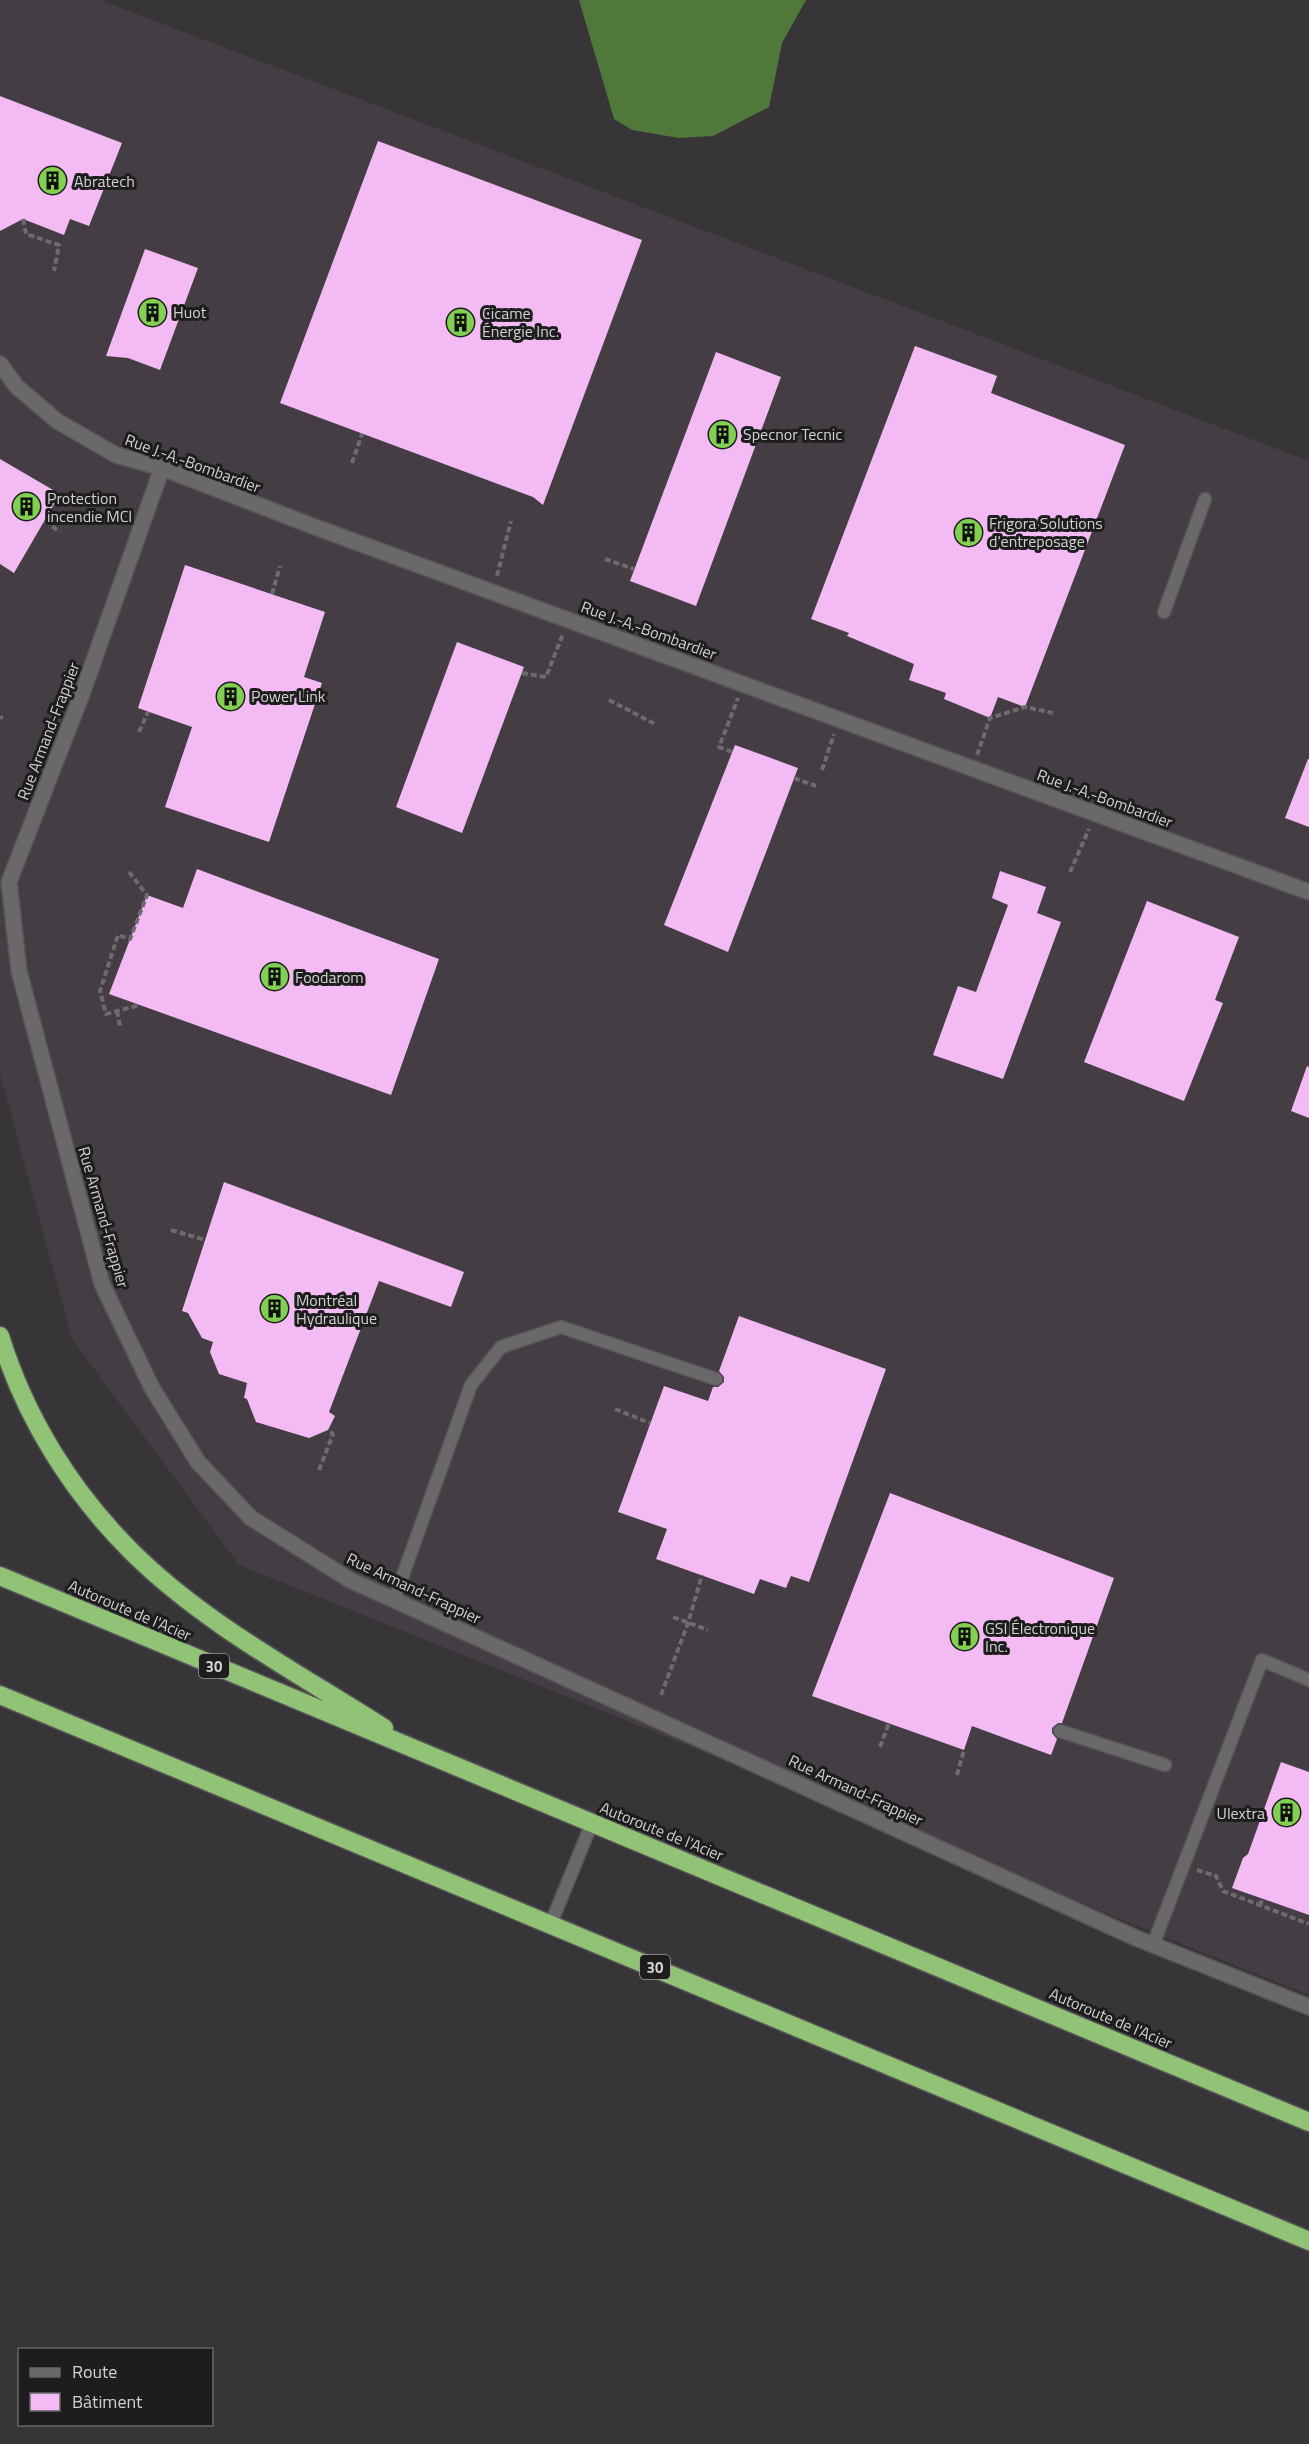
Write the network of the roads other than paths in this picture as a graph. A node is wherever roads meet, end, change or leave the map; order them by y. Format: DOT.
graph roads {
  1 [pos="0,364"];
  2 [pos="162,468"];
  3 [pos="1205,499"];
  4 [pos="1164,612"];
  5 [pos="1309,892"];
  6 [pos="0,1336"];
  7 [pos="716,1379"];
  8 [pos="0,1576"];
  9 [pos="394,1600"];
  10 [pos="1309,1680"];
  11 [pos="0,1695"];
  12 [pos="1060,1731"];
  13 [pos="429,1756"];
  14 [pos="1165,1765"];
  15 [pos="592,1823"];
  16 [pos="551,1923"];
  17 [pos="1153,1945"];
  18 [pos="1309,2007"];
  19 [pos="1309,2122"];
  20 [pos="1309,2241"];
  1 -- 2 [label="street, Rue J.-A.-Bombardier"];
  2 -- 5 [label="street, Rue J.-A.-Bombardier"];
  2 -- 9 [label="street, Rue Armand-Frappier"];
  3 -- 4 [label="lane"];
  6 -- 13 [label="highway"];
  7 -- 9 [label="lane"];
  8 -- 13 [label="highway, Autoroute de l'Acier / 30"];
  9 -- 17 [label="street, Rue Armand-Frappier"];
  10 -- 17 [label="lane"];
  11 -- 16 [label="highway, 30"];
  12 -- 14 [label="lane"];
  13 -- 15 [label="highway, Autoroute de l'Acier / 30"];
  15 -- 16 [label="lane"];
  15 -- 19 [label="highway, Autoroute de l'Acier / 30"];
  16 -- 20 [label="highway, 30"];
  17 -- 18 [label="street, Rue Armand-Frappier"];
}
